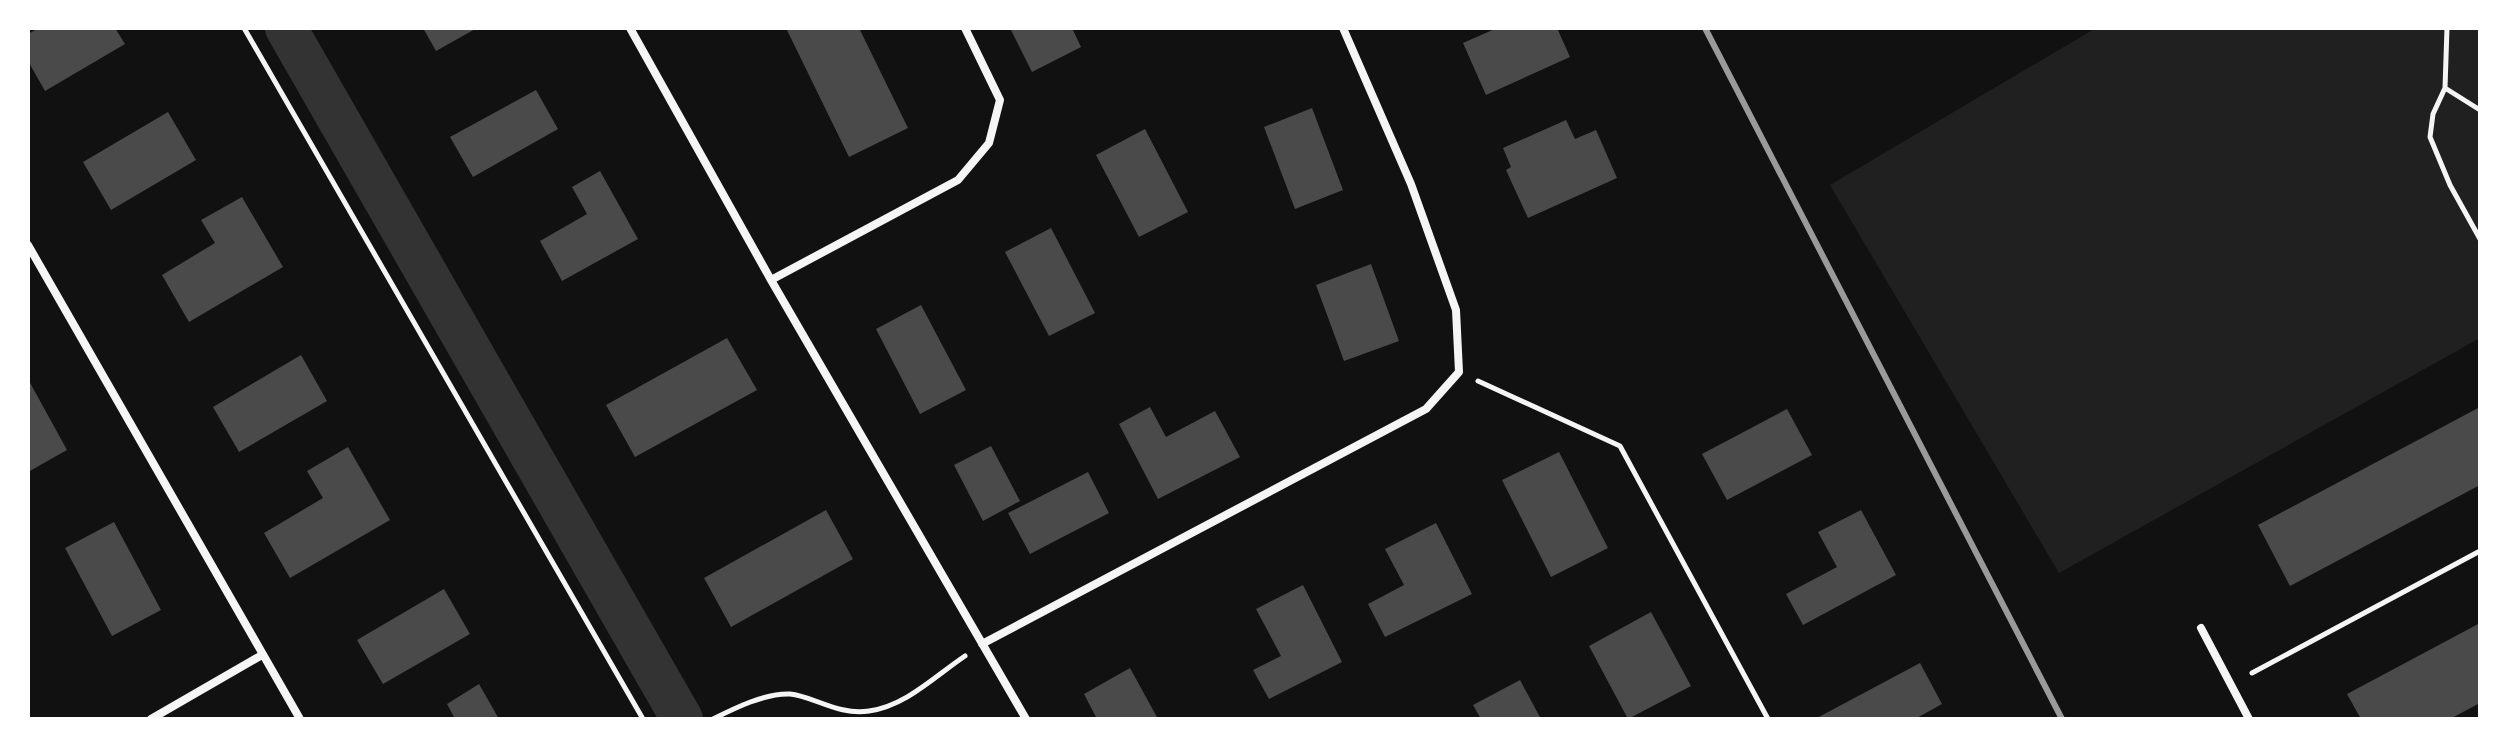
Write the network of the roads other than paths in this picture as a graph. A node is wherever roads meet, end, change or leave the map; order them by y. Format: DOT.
graph roads {
  1 [pos="630,28"];
  2 [pos="965,28"];
  3 [pos="1343,28"];
  4 [pos="28,245"];
  5 [pos="771,280"];
  6 [pos="2201,628"];
  7 [pos="982,644"];
  8 [pos="262,655"];
  9 [pos="151,719"];
  10 [pos="300,719"];
  11 [pos="1026,719"];
  12 [pos="2249,719"];
  1 -- 5 [label="street"];
  2 -- 5 [label="street"];
  3 -- 7 [label="street"];
  4 -- 8 [label="street"];
  5 -- 7 [label="street"];
  6 -- 12 [label="street"];
  7 -- 11 [label="street"];
  8 -- 9 [label="street"];
  8 -- 10 [label="street"];
}
